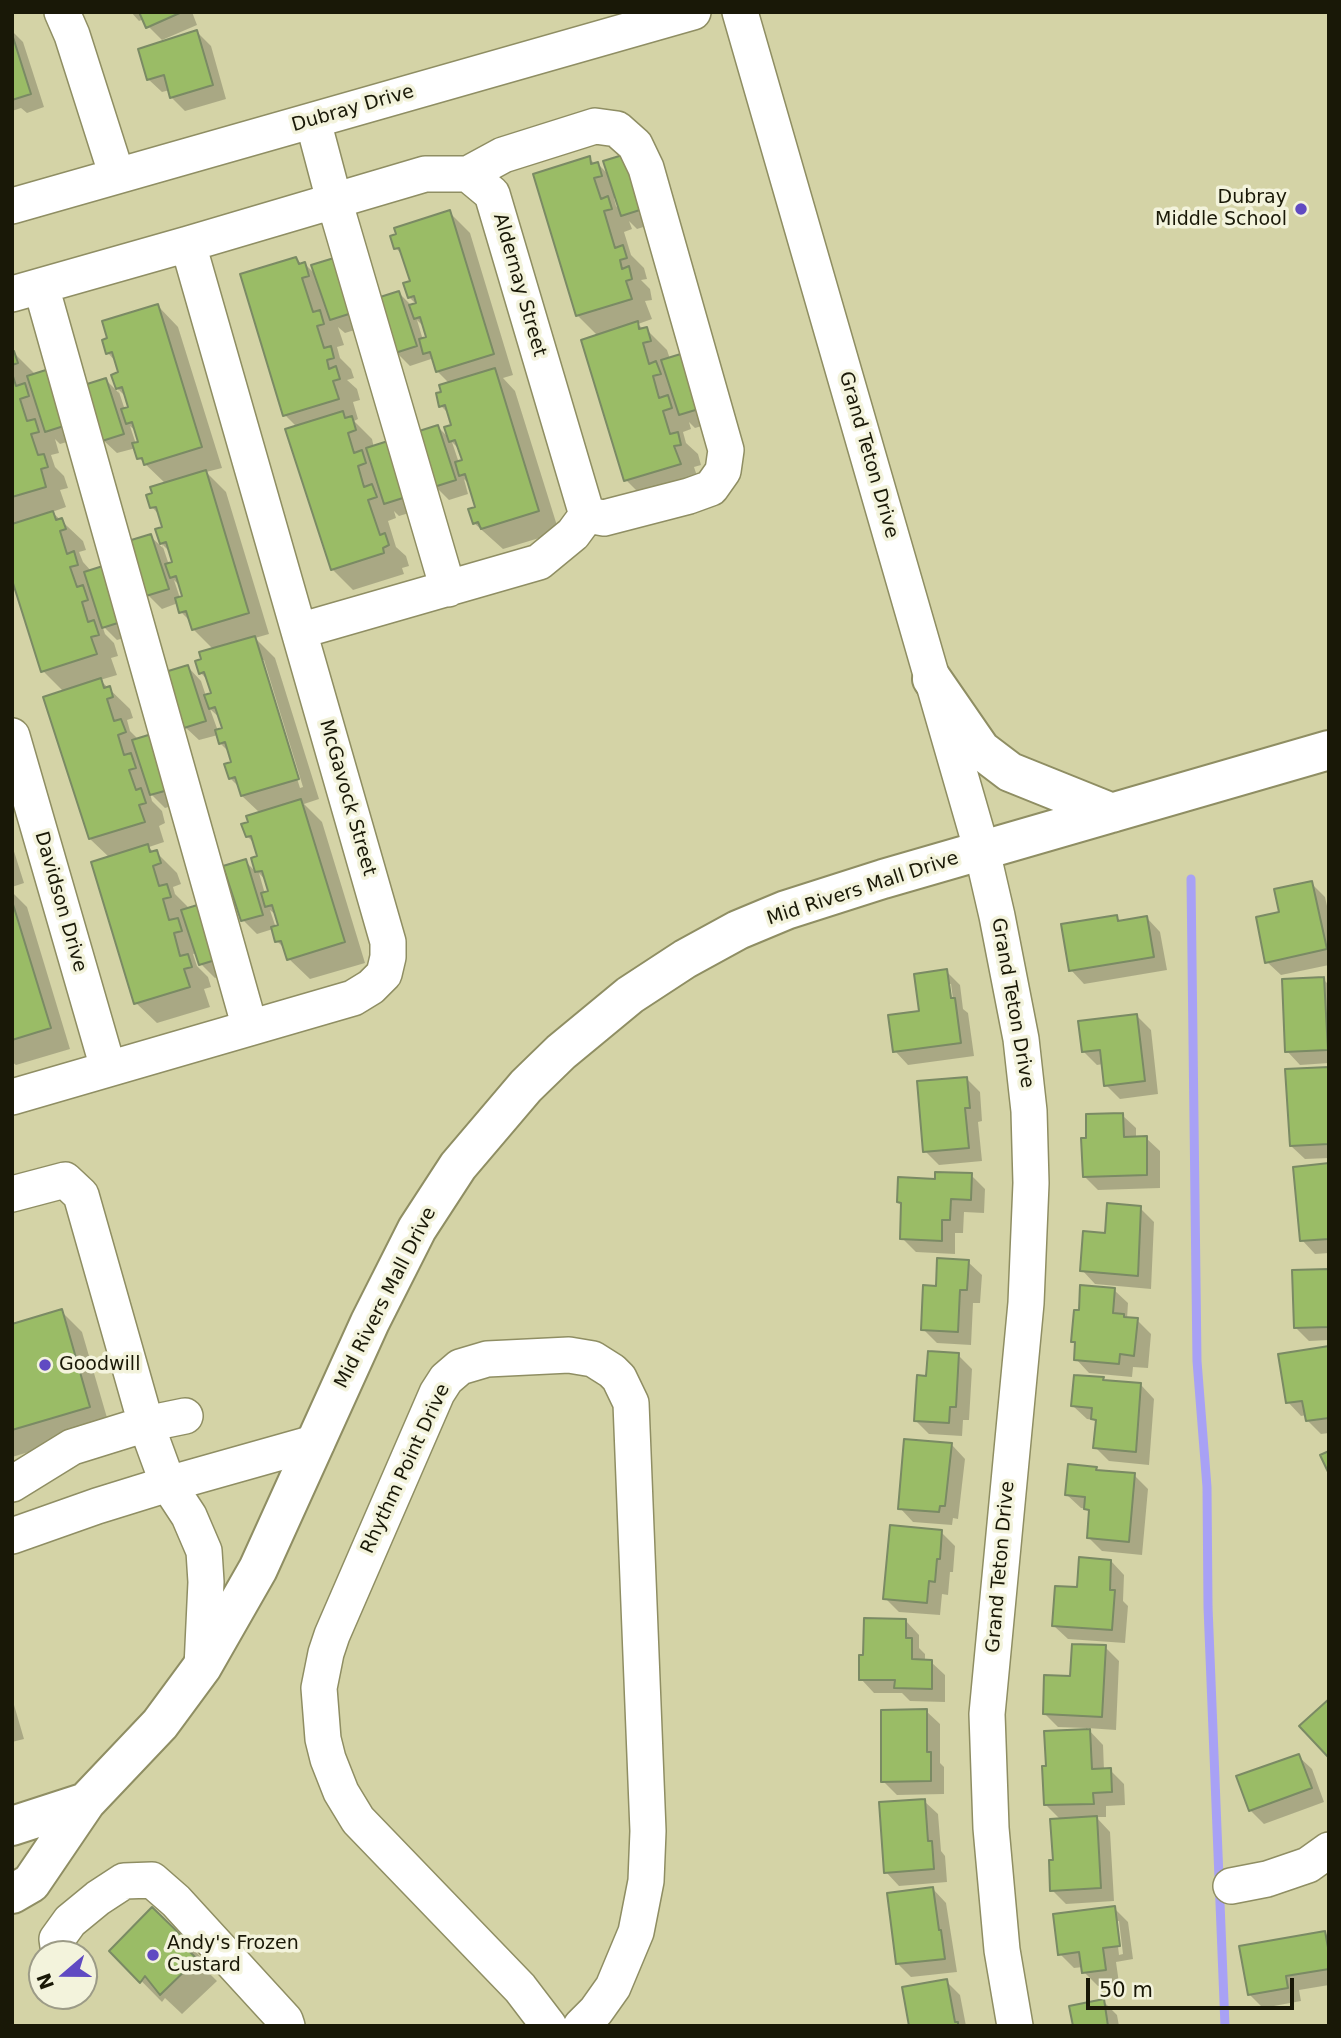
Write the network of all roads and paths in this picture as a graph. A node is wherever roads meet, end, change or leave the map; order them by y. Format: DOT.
graph roads {
  1 [pos="62,12"];
  2 [pos="693,12"];
  3 [pos="740,12"];
  4 [pos="313,121"];
  5 [pos="468,174"];
  6 [pos="117,176"];
  7 [pos="334,200"];
  8 [pos="12,206"];
  9 [pos="188,244"];
  10 [pos="27,290"];
  11 [pos="587,515"];
  12 [pos="449,589"];
  13 [pos="299,631"];
  14 [pos="932,679"];
  15 [pos="12,736"];
  16 [pos="1329,750"];
  17 [pos="1112,813"];
  18 [pos="982,851"];
  19 [pos="250,1028"];
  20 [pos="108,1068"];
  21 [pos="12,1097"];
  22 [pos="12,1194"];
  23 [pos="185,1416"];
  24 [pos="146,1424"];
  25 [pos="317,1441"];
  26 [pos="12,1484"];
  27 [pos="168,1485"];
  28 [pos="12,1536"];
  29 [pos="202,1667"];
  30 [pos="86,1802"];
  31 [pos="12,1826"];
  32 [pos="1329,1850"];
  33 [pos="1231,1886"];
  34 [pos="12,1894"];
  35 [pos="57,1940"];
  36 [pos="287,2026"];
  37 [pos="549,2026"];
  38 [pos="581,2026"];
  39 [pos="1015,2026"];
  1 -- 6 [label="street"];
  2 -- 4 [label="street, Dubray Drive"];
  3 -- 14 [label="street, Grand Teton Drive"];
  4 -- 6 [label="street, Dubray Drive"];
  4 -- 7 [label="street"];
  5 -- 7 [label="street"];
  5 -- 11 [label="street, Aldernay Street"];
  5 -- 11 [label="street"];
  6 -- 8 [label="street, Dubray Drive"];
  7 -- 9 [label="street"];
  7 -- 12 [label="street"];
  9 -- 10 [label="street"];
  9 -- 13 [label="street, McGavock Street"];
  10 -- 19 [label="street"];
  11 -- 12 [label="street"];
  12 -- 13 [label="street"];
  13 -- 19 [label="street, McGavock Street"];
  14 -- 17 [label="main road"];
  14 -- 18 [label="street, Grand Teton Drive"];
  15 -- 20 [label="street, Davidson Drive"];
  16 -- 17 [label="main road, Mid Rivers Mall Drive"];
  17 -- 18 [label="main road, Mid Rivers Mall Drive"];
  18 -- 25 [label="main road, Mid Rivers Mall Drive"];
  18 -- 39 [label="street, Grand Teton Drive"];
  19 -- 20 [label="street, McGavock Street"];
  20 -- 21 [label="street, McGavock Street"];
  22 -- 24 [label="street"];
  23 -- 24 [label="street"];
  24 -- 26 [label="street"];
  24 -- 27 [label="street"];
  25 -- 27 [label="street"];
  25 -- 29 [label="main road, Mid Rivers Mall Drive"];
  27 -- 28 [label="street"];
  27 -- 29 [label="street"];
  29 -- 30 [label="main road, Mid Rivers Mall Drive"];
  30 -- 31 [label="main road, Mid Rivers Mall Drive"];
  30 -- 34 [label="main road, Mid Rivers Mall Drive"];
  32 -- 33 [label="street"];
  35 -- 36 [label="street"];
  37 -- 38 [label="street, Rhythm Point Drive"];
}
